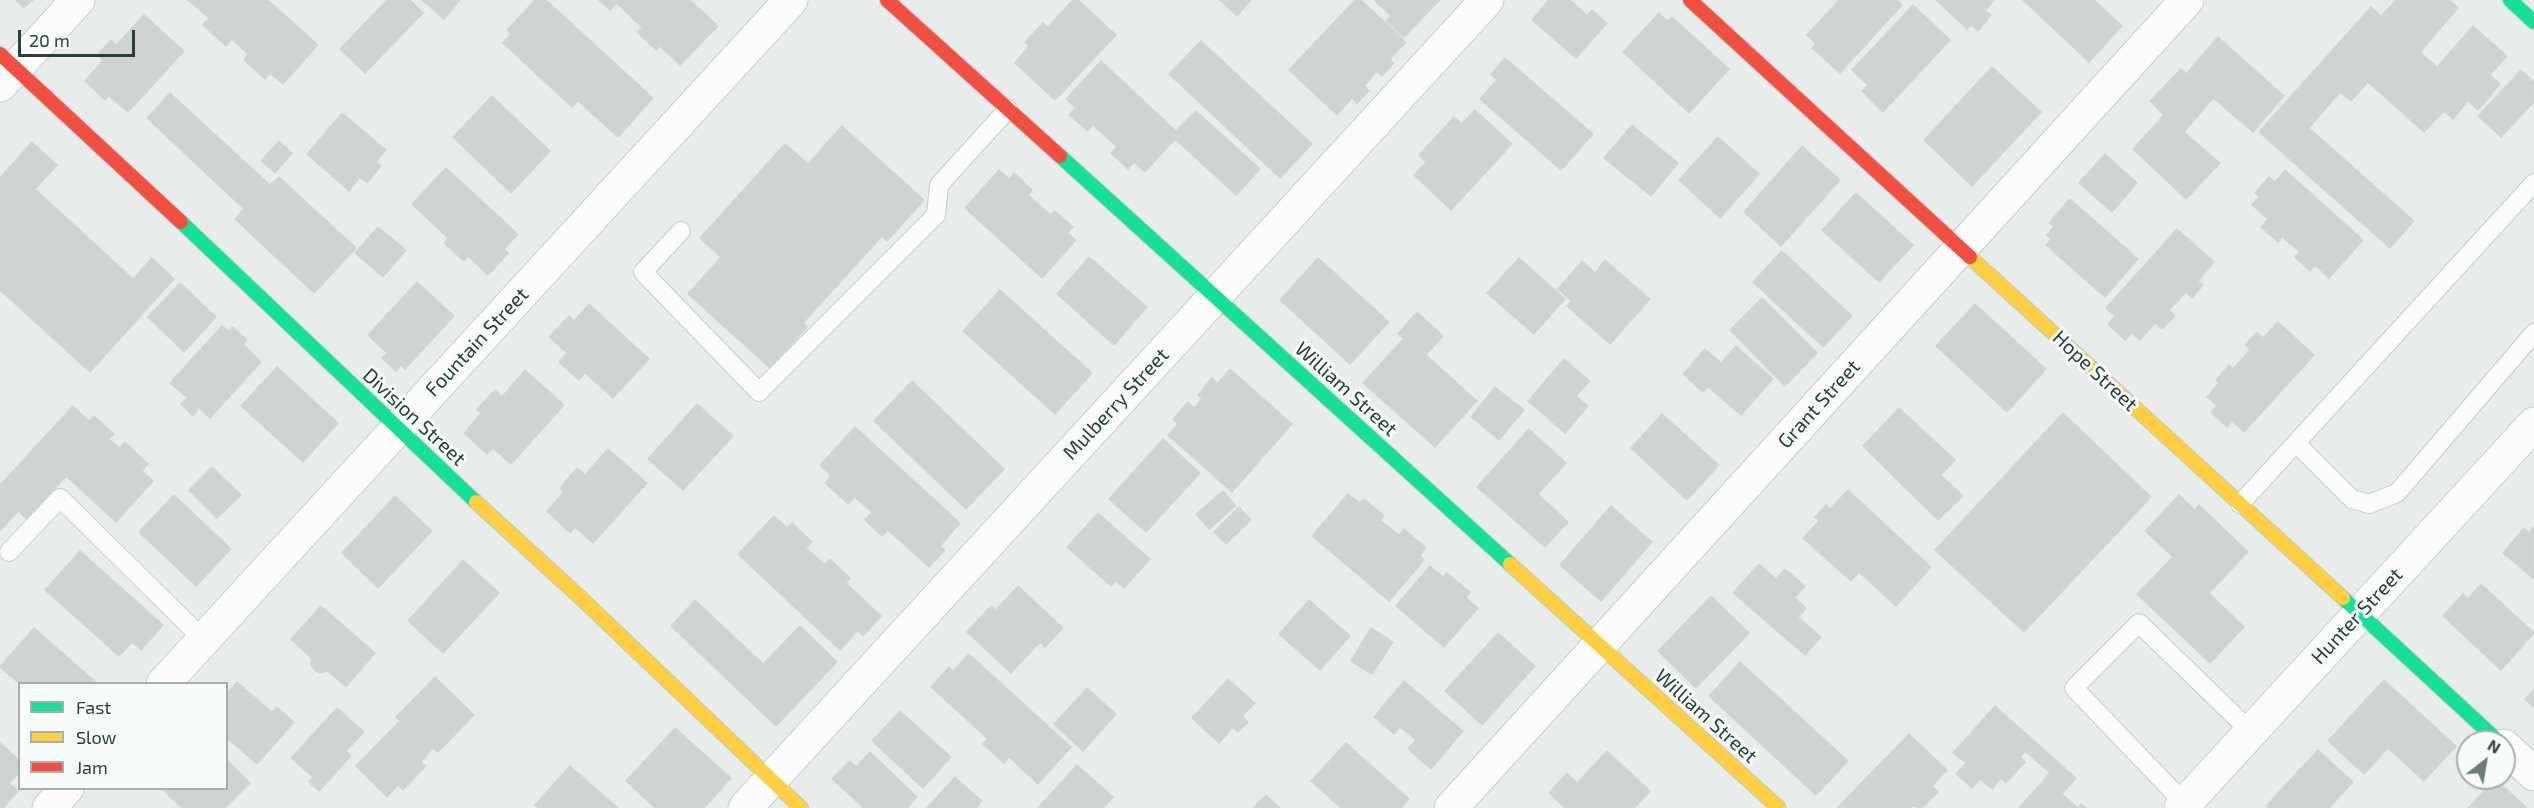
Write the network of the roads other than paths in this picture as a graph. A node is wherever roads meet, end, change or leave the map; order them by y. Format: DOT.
graph roads {
  1 [pos="78,0"];
  2 [pos="791,0"];
  3 [pos="887,0"];
  4 [pos="1487,0"];
  5 [pos="1690,0"];
  6 [pos="2187,0"];
  7 [pos="2510,0"];
  8 [pos="2534,22"];
  9 [pos="5,69"];
  10 [pos="1008,109"];
  11 [pos="2534,183"];
  12 [pos="681,231"];
  13 [pos="1961,248"];
  14 [pos="1215,296"];
  15 [pos="2532,341"];
  16 [pos="2534,424"];
  17 [pos="397,429"];
  18 [pos="2296,443"];
  19 [pos="2240,504"];
  20 [pos="9,552"];
  21 [pos="2359,614"];
  22 [pos="204,640"];
  23 [pos="1599,645"];
  24 [pos="166,682"];
  25 [pos="2486,730"];
  26 [pos="2251,732"];
  27 [pos="2516,757"];
  28 [pos="2534,774"];
  29 [pos="771,780"];
  30 [pos="66,790"];
  31 [pos="2183,806"];
  32 [pos="49,808"];
  33 [pos="745,808"];
  34 [pos="801,808"];
  35 [pos="1451,808"];
  36 [pos="1779,808"];
  1 -- 9 [label="street"];
  2 -- 17 [label="street, Fountain Street"];
  3 -- 10 [label="street, William Street"];
  4 -- 14 [label="street, Mulberry Street"];
  5 -- 13 [label="street, Hope Street"];
  6 -- 13 [label="street, Grant Street"];
  7 -- 8 [label="street"];
  9 -- 17 [label="street, Division Street"];
  10 -- 12 [label="lane"];
  10 -- 14 [label="street, William Street"];
  11 -- 18 [label="lane"];
  13 -- 19 [label="street, Hope Street"];
  13 -- 23 [label="street, Grant Street"];
  14 -- 23 [label="street, William Street"];
  14 -- 29 [label="street, Mulberry Street"];
  15 -- 18 [label="lane"];
  16 -- 21 [label="street, Hunter Street"];
  17 -- 22 [label="street, Fountain Street"];
  17 -- 29 [label="street, Division Street"];
  18 -- 19 [label="lane"];
  19 -- 21 [label="street, Hope Street"];
  20 -- 22 [label="lane"];
  21 -- 25 [label="street, Hope Street"];
  21 -- 26 [label="street, Hunter Street"];
  22 -- 24 [label="street, Fountain Street"];
  23 -- 35 [label="street, Grant Street"];
  23 -- 36 [label="street, William Street"];
  26 -- 31 [label="street, Hunter Street"];
  26 -- 31 [label="lane"];
  27 -- 28 [label="street"];
  29 -- 33 [label="street, Mulberry Street"];
  29 -- 34 [label="street, Division Street"];
  30 -- 32 [label="street"];
}
